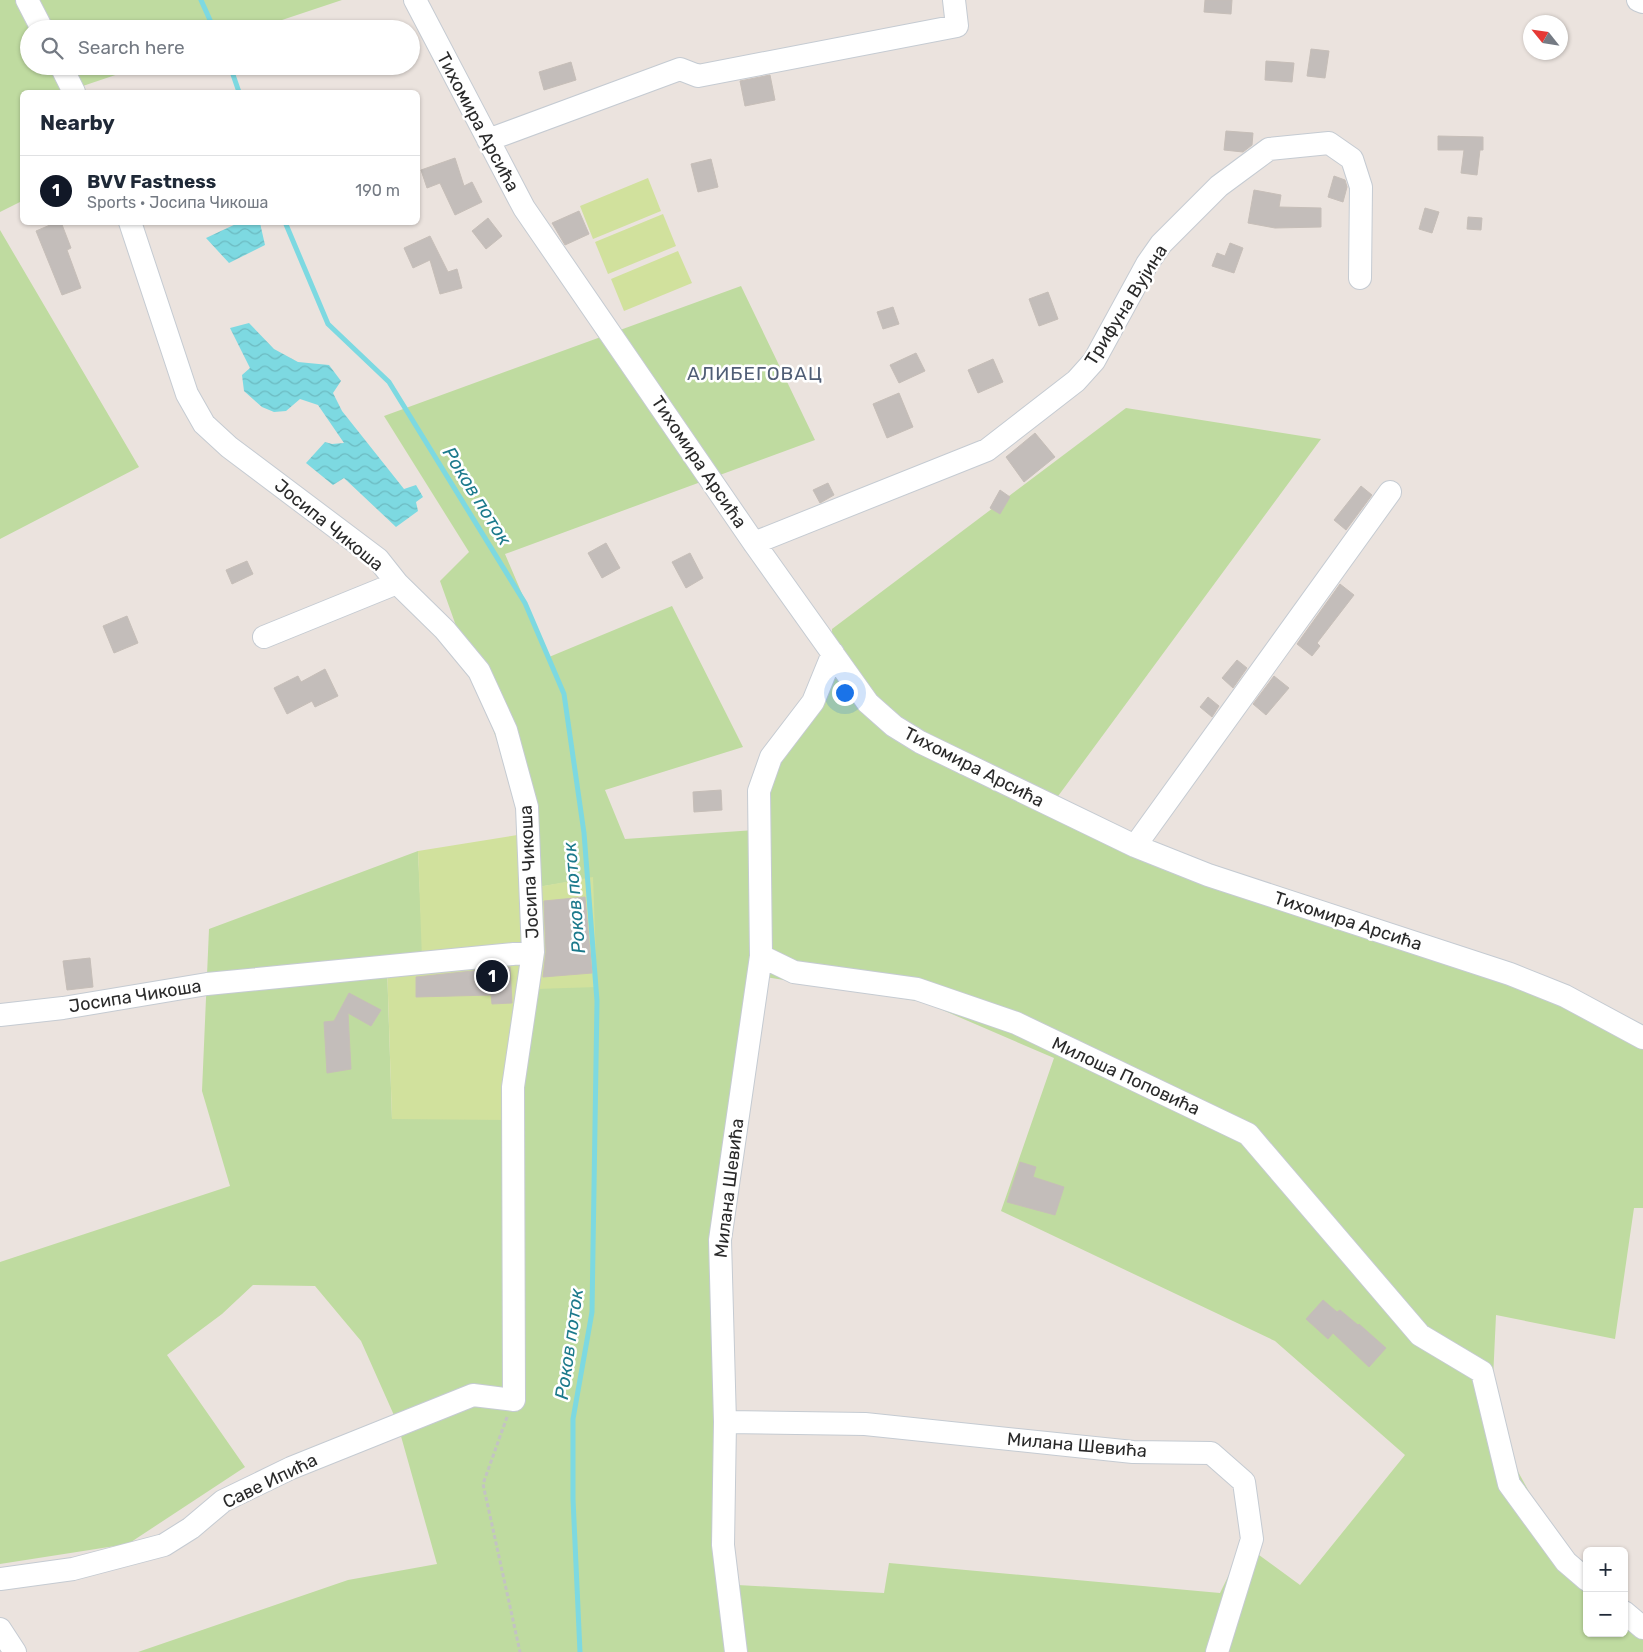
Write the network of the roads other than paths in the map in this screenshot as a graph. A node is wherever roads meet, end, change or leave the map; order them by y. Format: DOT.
graph roads {
  1 [pos="27,0"];
  2 [pos="414,0"];
  3 [pos="954,0"];
  4 [pos="1638,0"];
  5 [pos="1643,2"];
  6 [pos="37,20"];
  7 [pos="66,75"];
  8 [pos="73,90"];
  9 [pos="488,140"];
  10 [pos="131,225"];
  11 [pos="1360,278"];
  12 [pos="1390,492"];
  13 [pos="754,543"];
  14 [pos="397,583"];
  15 [pos="264,638"];
  16 [pos="833,653"];
  17 [pos="1135,846"];
  18 [pos="533,952"];
  19 [pos="761,956"];
  20 [pos="0,1015"];
  21 [pos="1643,1038"];
  22 [pos="725,1422"];
  23 [pos="1583,1577"];
  24 [pos="0,1578"];
  25 [pos="1628,1615"];
  26 [pos="1643,1628"];
  27 [pos="0,1630"];
  28 [pos="15,1652"];
  29 [pos="736,1652"];
  30 [pos="1217,1652"];
  1 -- 6 [label="street"];
  2 -- 9 [label="street, Тихомира Арсића"];
  3 -- 9 [label="street"];
  4 -- 5 [label="street"];
  7 -- 8 [label="street"];
  9 -- 13 [label="street, Тихомира Арсића"];
  10 -- 14 [label="street, Јосипа Чикоша"];
  11 -- 13 [label="street, Трифуна Вујина"];
  12 -- 17 [label="street"];
  13 -- 16 [label="street, Тихомира Арсића"];
  14 -- 15 [label="street"];
  14 -- 18 [label="street, Јосипа Чикоша"];
  16 -- 17 [label="street, Тихомира Арсића"];
  16 -- 19 [label="street"];
  17 -- 21 [label="street, Тихомира Арсића"];
  18 -- 20 [label="street, Јосипа Чикоша"];
  18 -- 24 [label="street, Саве Ипића"];
  19 -- 22 [label="street, Милана Шевића"];
  19 -- 23 [label="street, Милоша Поповића"];
  22 -- 29 [label="street, Милана Шевића"];
  22 -- 30 [label="street, Милана Шевића"];
  25 -- 26 [label="street"];
  27 -- 28 [label="street"];
}
